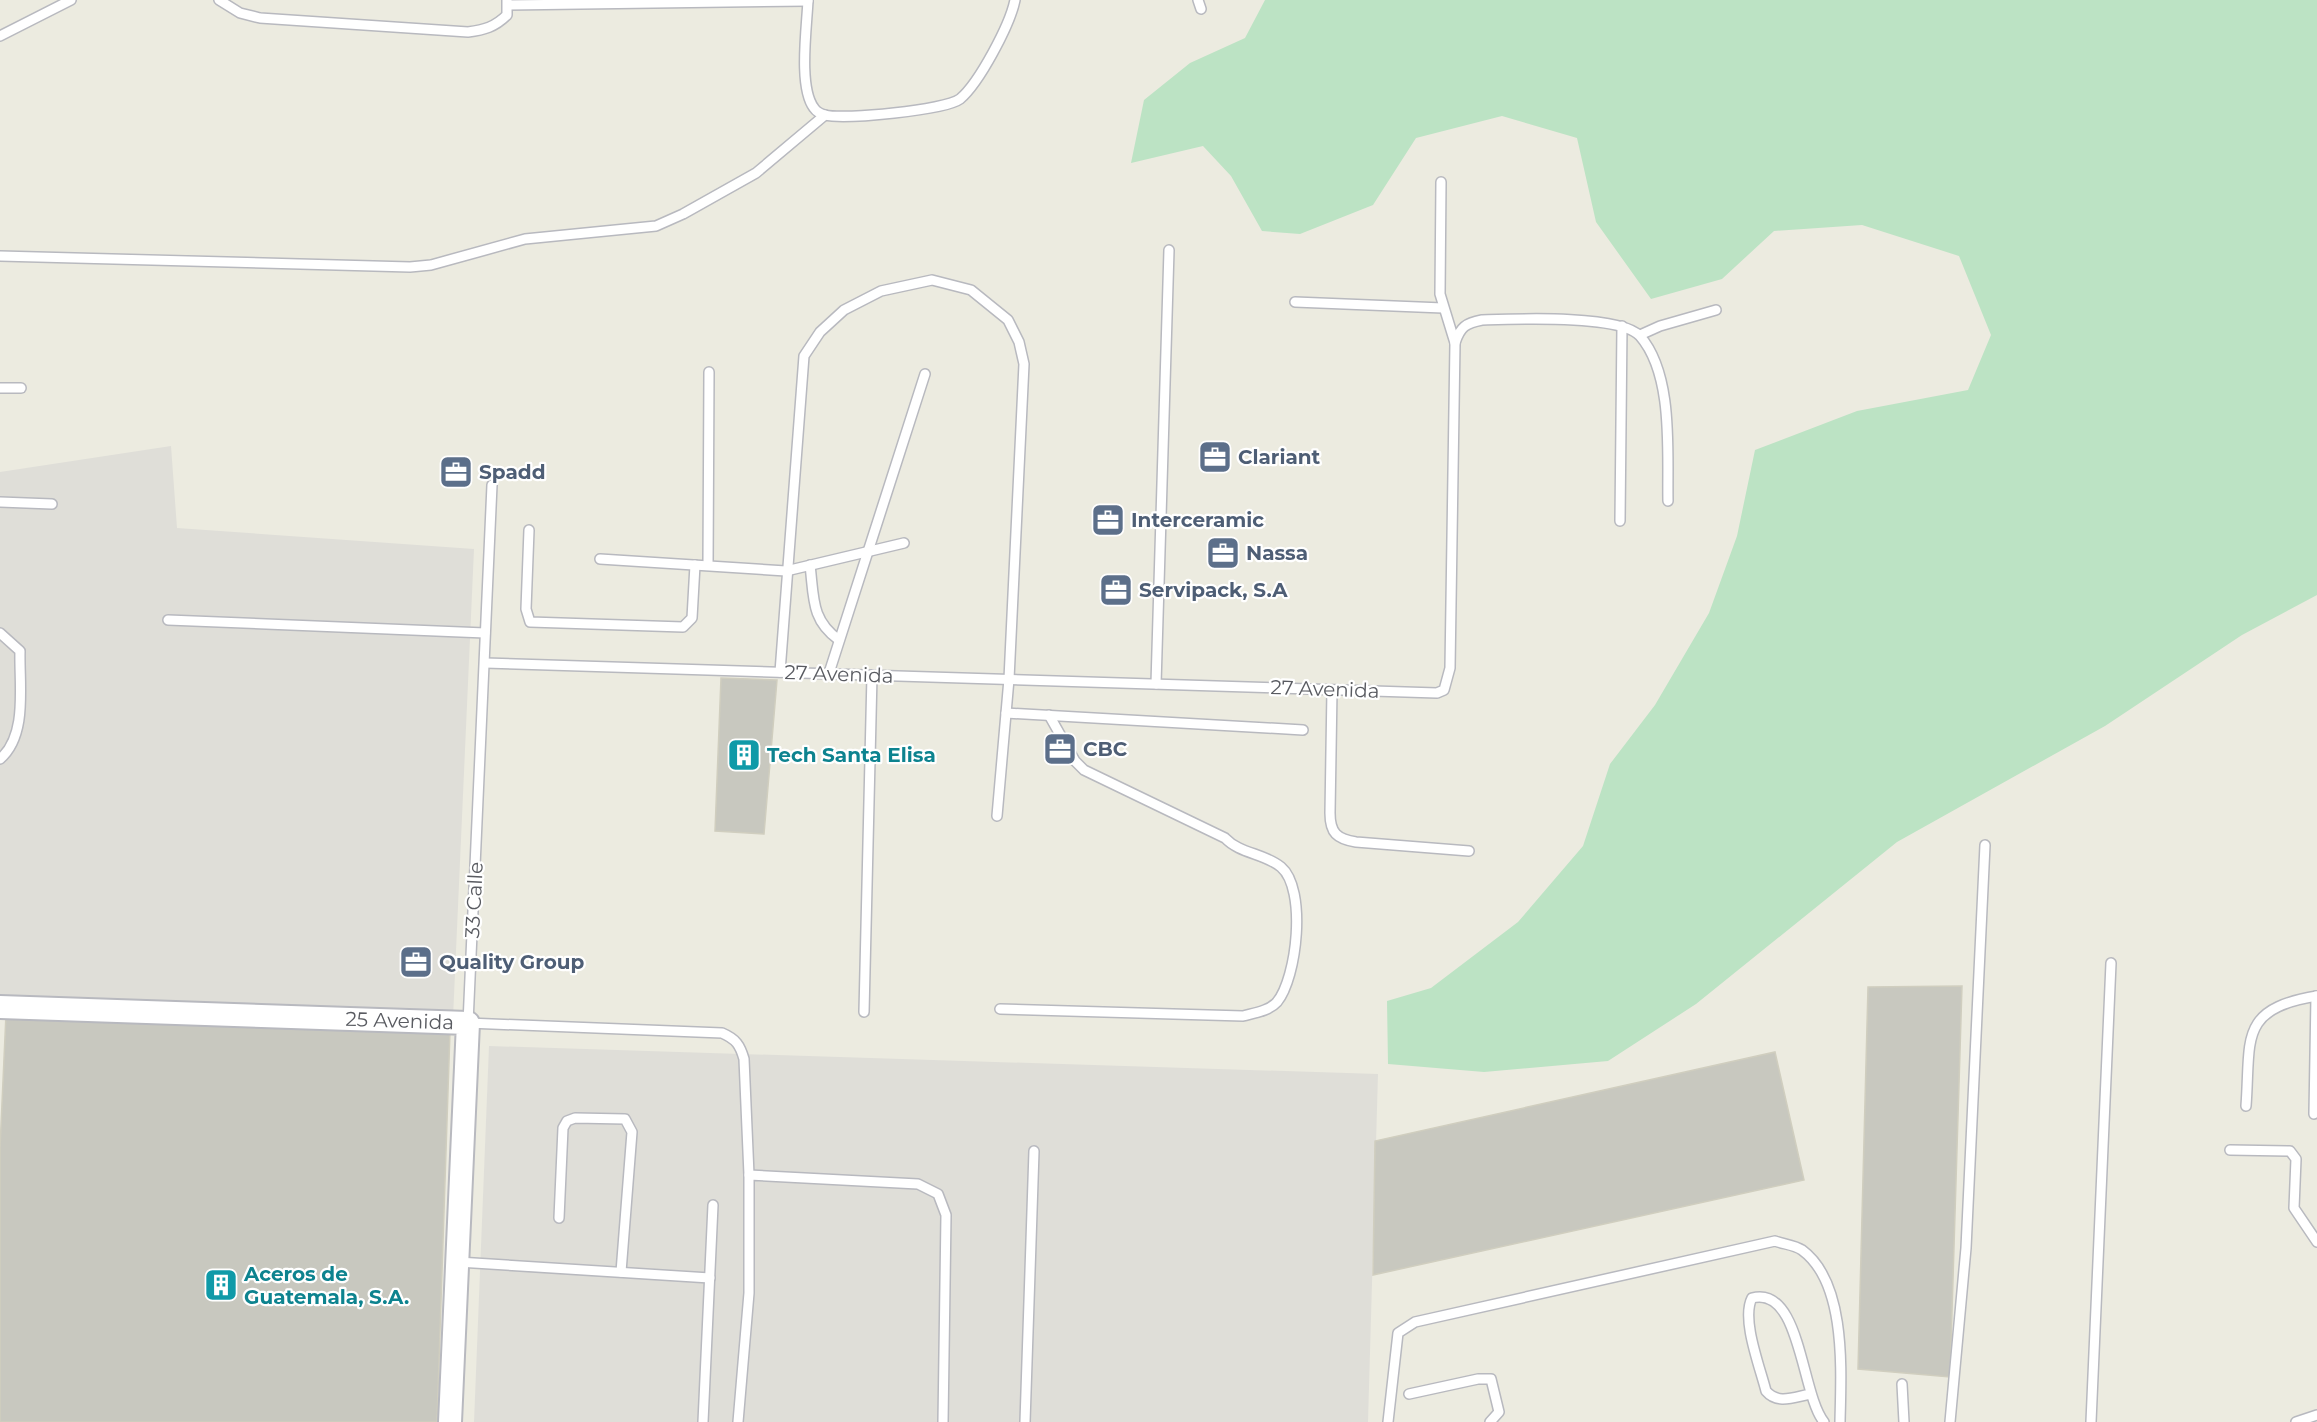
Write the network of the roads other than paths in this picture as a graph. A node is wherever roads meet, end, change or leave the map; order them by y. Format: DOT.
graph roads {
  1 [pos="71,0"];
  2 [pos="219,0"];
  3 [pos="808,0"];
  4 [pos="1015,0"];
  5 [pos="507,3"];
  6 [pos="0,36"];
  7 [pos="825,115"];
  8 [pos="1441,182"];
  9 [pos="1169,250"];
  10 [pos="0,256"];
  11 [pos="1295,302"];
  12 [pos="1443,309"];
  13 [pos="1716,310"];
  14 [pos="1622,326"];
  15 [pos="1640,335"];
  16 [pos="1455,343"];
  17 [pos="709,372"];
  18 [pos="925,374"];
  19 [pos="0,388"];
  20 [pos="21,388"];
  21 [pos="492,485"];
  22 [pos="1668,501"];
  23 [pos="0,502"];
  24 [pos="52,504"];
  25 [pos="1620,521"];
  26 [pos="529,530"];
  27 [pos="904,543"];
  28 [pos="867,551"];
  29 [pos="600,559"];
  30 [pos="695,565"];
  31 [pos="810,565"];
  32 [pos="708,566"];
  33 [pos="786,571"];
  34 [pos="168,620"];
  35 [pos="0,633"];
  36 [pos="485,633"];
  37 [pos="839,640"];
  38 [pos="485,663"];
  39 [pos="780,672"];
  40 [pos="829,673"];
  41 [pos="872,675"];
  42 [pos="1008,679"];
  43 [pos="1156,684"];
  44 [pos="1332,690"];
  45 [pos="1006,713"];
  46 [pos="1049,715"];
  47 [pos="1303,730"];
  48 [pos="0,759"];
  49 [pos="997,816"];
  50 [pos="1985,844"];
  51 [pos="1469,851"];
  52 [pos="2111,963"];
  53 [pos="2317,996"];
  54 [pos="0,1007"];
  55 [pos="1000,1009"];
  56 [pos="864,1012"];
  57 [pos="468,1023"];
  58 [pos="2246,1106"];
  59 [pos="2314,1113"];
  60 [pos="2230,1150"];
  61 [pos="1034,1151"];
  62 [pos="749,1175"];
  63 [pos="713,1205"];
  64 [pos="559,1218"];
  65 [pos="2317,1242"];
  66 [pos="457,1262"];
  67 [pos="621,1272"];
  68 [pos="710,1278"];
  69 [pos="1902,1384"];
  70 [pos="1409,1394"];
  71 [pos="1811,1394"];
  72 [pos="2317,1415"];
  73 [pos="450,1422"];
  74 [pos="703,1422"];
  75 [pos="738,1422"];
  76 [pos="943,1422"];
  77 [pos="1025,1422"];
  78 [pos="1388,1422"];
  79 [pos="1490,1422"];
  80 [pos="1824,1422"];
  81 [pos="1840,1422"];
  82 [pos="1904,1422"];
  83 [pos="1950,1422"];
  84 [pos="2091,1422"];
  85 [pos="2296,1422"];
  86 [pos="2313,1422"];
  1 -- 6 [label="lane"];
  2 -- 5 [label="lane"];
  3 -- 5 [label="lane"];
  3 -- 7 [label="lane"];
  4 -- 7 [label="lane"];
  7 -- 10 [label="lane"];
  8 -- 12 [label="lane"];
  9 -- 43 [label="lane"];
  11 -- 12 [label="lane"];
  12 -- 16 [label="lane"];
  13 -- 15 [label="lane"];
  14 -- 15 [label="lane"];
  14 -- 16 [label="lane"];
  14 -- 25 [label="lane"];
  15 -- 22 [label="lane"];
  16 -- 44 [label="lane, 27 Avenida"];
  17 -- 32 [label="lane"];
  18 -- 28 [label="lane"];
  19 -- 20 [label="lane"];
  21 -- 36 [label="lane, 33 Calle"];
  23 -- 24 [label="lane"];
  26 -- 30 [label="lane"];
  27 -- 28 [label="lane"];
  28 -- 31 [label="lane"];
  28 -- 37 [label="lane"];
  29 -- 30 [label="lane"];
  30 -- 32 [label="lane"];
  31 -- 33 [label="lane"];
  31 -- 37 [label="lane"];
  32 -- 33 [label="lane"];
  33 -- 39 [label="lane"];
  33 -- 42 [label="lane"];
  34 -- 36 [label="lane"];
  35 -- 48 [label="lane"];
  36 -- 38 [label="lane, 33 Calle"];
  37 -- 40 [label="lane"];
  38 -- 39 [label="lane, 27 Avenida"];
  38 -- 57 [label="lane, 33 Calle"];
  39 -- 40 [label="lane, 27 Avenida"];
  40 -- 41 [label="lane, 27 Avenida"];
  41 -- 42 [label="lane, 27 Avenida"];
  41 -- 56 [label="lane"];
  42 -- 43 [label="lane, 27 Avenida"];
  42 -- 45 [label="lane"];
  43 -- 44 [label="lane, 27 Avenida"];
  44 -- 51 [label="lane"];
  45 -- 46 [label="lane"];
  45 -- 49 [label="lane"];
  46 -- 47 [label="lane"];
  46 -- 55 [label="lane"];
  50 -- 83 [label="lane"];
  52 -- 84 [label="lane"];
  53 -- 58 [label="lane"];
  53 -- 59 [label="lane"];
  54 -- 57 [label="street, 25 Avenida"];
  57 -- 62 [label="lane, 25 Avenida"];
  57 -- 66 [label="street, 33 Calle"];
  60 -- 65 [label="lane"];
  61 -- 77 [label="lane"];
  62 -- 75 [label="lane, 25 Avenida"];
  62 -- 76 [label="lane"];
  63 -- 68 [label="lane"];
  64 -- 67 [label="lane"];
  66 -- 67 [label="lane"];
  66 -- 73 [label="street, 33 Calle"];
  67 -- 68 [label="lane"];
  68 -- 74 [label="lane"];
  69 -- 82 [label="lane"];
  70 -- 79 [label="lane"];
  71 -- 71 [label="lane"];
  71 -- 80 [label="lane"];
  72 -- 85 [label="lane"];
  72 -- 86 [label="lane"];
  78 -- 81 [label="lane"];
}
